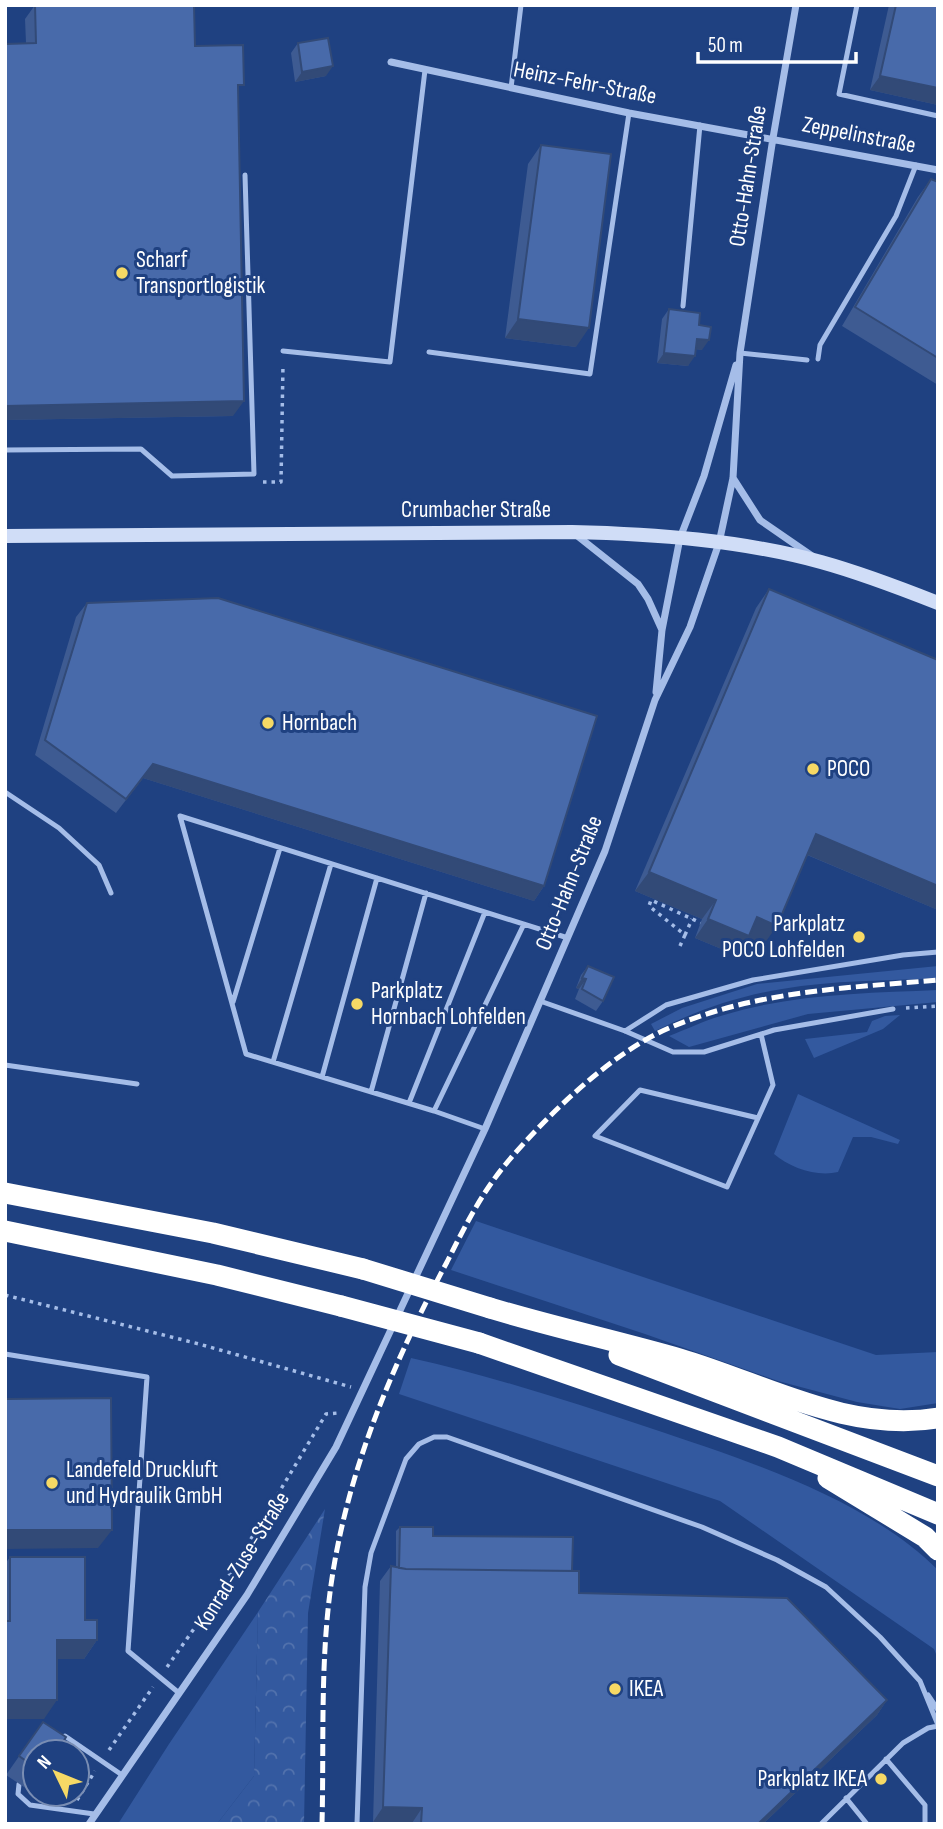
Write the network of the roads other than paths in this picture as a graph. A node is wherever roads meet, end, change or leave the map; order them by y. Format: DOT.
graph roads {
  1 [pos="521,5"];
  2 [pos="796,5"];
  3 [pos="857,5"];
  4 [pos="391,62"];
  5 [pos="425,69"];
  6 [pos="511,88"];
  7 [pos="629,113"];
  8 [pos="938,116"];
  9 [pos="700,125"];
  10 [pos="773,138"];
  11 [pos="916,165"];
  12 [pos="938,170"];
  13 [pos="245,175"];
  14 [pos="683,306"];
  15 [pos="283,351"];
  16 [pos="429,352"];
  17 [pos="740,353"];
  18 [pos="818,359"];
  19 [pos="807,360"];
  20 [pos="5,450"];
  21 [pos="733,478"];
  22 [pos="572,532"];
  23 [pos="5,536"];
  24 [pos="680,538"];
  25 [pos="719,543"];
  26 [pos="822,562"];
  27 [pos="938,603"];
  28 [pos="662,630"];
  29 [pos="655,700"];
  30 [pos="5,793"];
  31 [pos="280,848"];
  32 [pos="331,863"];
  33 [pos="377,878"];
  34 [pos="111,893"];
  35 [pos="426,893"];
  36 [pos="485,912"];
  37 [pos="524,924"];
  38 [pos="568,938"];
  39 [pos="938,952"];
  40 [pos="540,1001"];
  41 [pos="232,1004"];
  42 [pos="893,1009"];
  43 [pos="625,1031"];
  44 [pos="761,1034"];
  45 [pos="273,1062"];
  46 [pos="5,1065"];
  47 [pos="322,1077"];
  48 [pos="137,1084"];
  49 [pos="371,1092"];
  50 [pos="409,1103"];
  51 [pos="434,1111"];
  52 [pos="758,1118"];
  53 [pos="485,1129"];
  54 [pos="5,1193"];
  55 [pos="5,1231"];
  56 [pos="403,1304"];
  57 [pos="499,1311"];
  58 [pos="5,1354"];
  59 [pos="938,1418"];
  60 [pos="778,1447"];
  61 [pos="938,1476"];
  62 [pos="938,1514"];
  63 [pos="938,1550"];
  64 [pos="920,1681"];
  65 [pos="179,1693"];
  66 [pos="938,1710"];
  67 [pos="938,1726"];
  68 [pos="91,1753"];
  69 [pos="886,1759"];
  70 [pos="122,1775"];
  71 [pos="19,1784"];
  72 [pos="846,1798"];
  73 [pos="94,1814"];
  74 [pos="89,1824"];
  75 [pos="357,1824"];
  76 [pos="821,1824"];
  77 [pos="867,1824"];
  78 [pos="925,1824"];
  1 -- 6 [label="lane"];
  2 -- 10 [label="street, Otto-Hahn-Straße"];
  3 -- 8 [label="lane"];
  4 -- 5 [label="street, Heinz-Fehr-Straße"];
  5 -- 6 [label="street, Heinz-Fehr-Straße"];
  5 -- 15 [label="lane"];
  6 -- 7 [label="street, Heinz-Fehr-Straße"];
  7 -- 9 [label="street, Heinz-Fehr-Straße"];
  7 -- 16 [label="lane"];
  9 -- 10 [label="street, Heinz-Fehr-Straße"];
  9 -- 14 [label="lane"];
  10 -- 11 [label="street, Zeppelinstraße"];
  10 -- 17 [label="street, Otto-Hahn-Straße"];
  11 -- 12 [label="street, Zeppelinstraße"];
  11 -- 18 [label="lane"];
  13 -- 20 [label="lane"];
  17 -- 19 [label="lane"];
  17 -- 21 [label="street, Otto-Hahn-Straße"];
  17 -- 24 [label="street, Otto-Hahn-Straße"];
  21 -- 25 [label="street, Otto-Hahn-Straße"];
  21 -- 26 [label="street"];
  22 -- 23 [label="main road, Crumbacher Straße"];
  22 -- 24 [label="main road, Crumbacher Straße"];
  22 -- 28 [label="street"];
  24 -- 25 [label="main road, Crumbacher Straße"];
  24 -- 28 [label="street, Otto-Hahn-Straße"];
  25 -- 26 [label="main road, Crumbacher Straße"];
  25 -- 29 [label="street, Otto-Hahn-Straße"];
  26 -- 27 [label="main road, Crumbacher Straße"];
  28 -- 29 [label="street, Otto-Hahn-Straße"];
  29 -- 38 [label="street, Otto-Hahn-Straße"];
  30 -- 34 [label="lane"];
  31 -- 32 [label="lane"];
  31 -- 41 [label="lane"];
  31 -- 41 [label="lane"];
  32 -- 33 [label="lane"];
  32 -- 45 [label="lane"];
  33 -- 35 [label="lane"];
  33 -- 47 [label="lane"];
  35 -- 36 [label="lane"];
  35 -- 49 [label="lane"];
  36 -- 37 [label="lane"];
  36 -- 50 [label="lane"];
  37 -- 38 [label="lane"];
  37 -- 51 [label="lane"];
  38 -- 40 [label="street, Otto-Hahn-Straße"];
  39 -- 43 [label="lane"];
  40 -- 43 [label="lane"];
  40 -- 53 [label="street, Otto-Hahn-Straße"];
  41 -- 45 [label="lane"];
  42 -- 44 [label="lane"];
  43 -- 44 [label="lane"];
  44 -- 52 [label="lane"];
  45 -- 47 [label="lane"];
  46 -- 48 [label="lane"];
  47 -- 49 [label="lane"];
  49 -- 50 [label="lane"];
  50 -- 51 [label="lane"];
  51 -- 53 [label="lane"];
  52 -- 52 [label="lane"];
  53 -- 56 [label="street, Otto-Hahn-Straße"];
  54 -- 57 [label="highway, bridge"];
  55 -- 60 [label="highway, bridge"];
  56 -- 65 [label="street, Konrad-Zuse-Straße"];
  57 -- 59 [label="highway"];
  57 -- 61 [label="highway"];
  58 -- 65 [label="lane"];
  60 -- 62 [label="highway"];
  60 -- 63 [label="highway"];
  64 -- 66 [label="lane"];
  64 -- 67 [label="lane"];
  64 -- 75 [label="lane"];
  65 -- 70 [label="street, Konrad-Zuse-Straße"];
  67 -- 69 [label="lane"];
  68 -- 70 [label="lane"];
  69 -- 72 [label="lane"];
  69 -- 78 [label="lane"];
  70 -- 73 [label="street, Konrad-Zuse-Straße"];
  71 -- 73 [label="lane"];
  72 -- 76 [label="lane"];
  72 -- 77 [label="lane"];
  73 -- 74 [label="street, Konrad-Zuse-Straße"];
}
